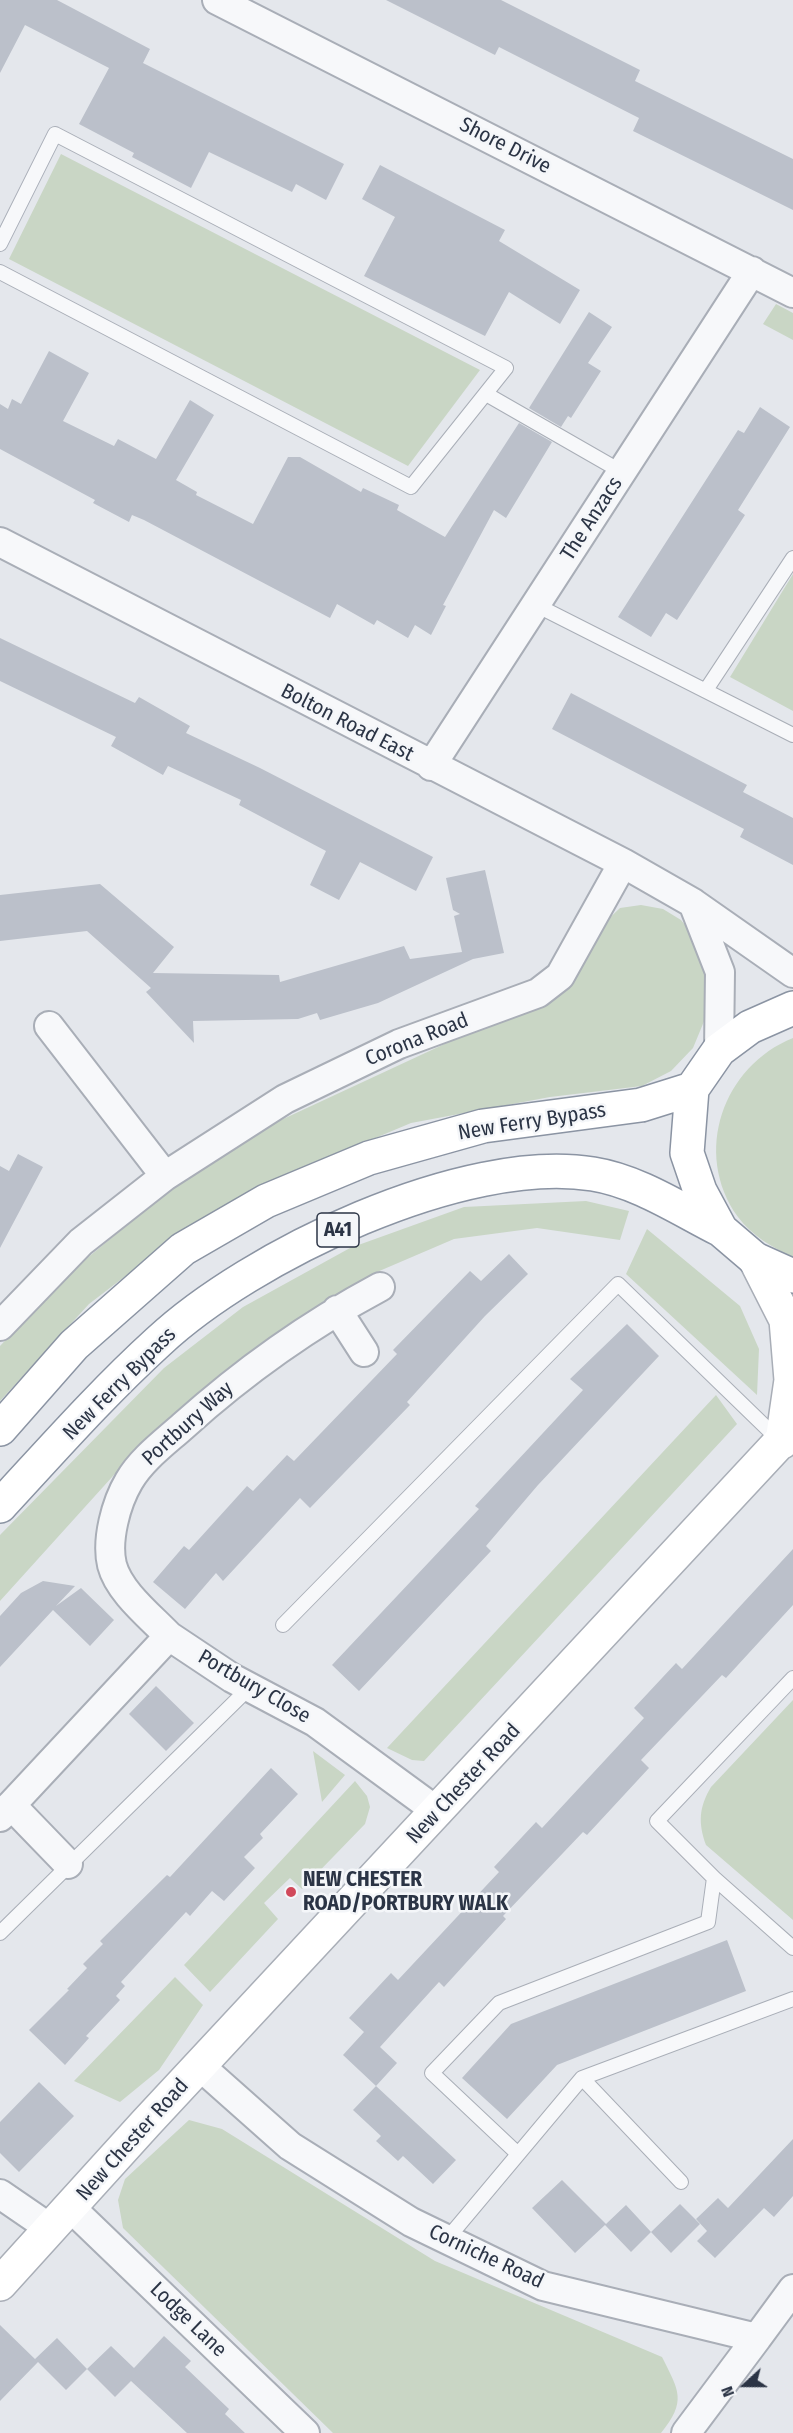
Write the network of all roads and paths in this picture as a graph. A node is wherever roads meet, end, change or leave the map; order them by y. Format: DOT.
graph roads {
  1 [pos="217,0"];
  2 [pos="0,244"];
  3 [pos="752,271"];
  4 [pos="0,272"];
  5 [pos="793,293"];
  6 [pos="486,394"];
  7 [pos="622,472"];
  8 [pos="0,542"];
  9 [pos="793,558"];
  10 [pos="536,605"];
  11 [pos="706,690"];
  12 [pos="793,735"];
  13 [pos="431,766"];
  14 [pos="623,864"];
  15 [pos="693,903"];
  16 [pos="793,973"];
  17 [pos="793,1008"];
  18 [pos="49,1026"];
  19 [pos="719,1050"];
  20 [pos="692,1089"];
  21 [pos="165,1176"];
  22 [pos="721,1230"];
  23 [pos="755,1259"];
  24 [pos="793,1276"];
  25 [pos="380,1287"];
  26 [pos="337,1310"];
  27 [pos="0,1326"];
  28 [pos="364,1352"];
  29 [pos="0,1429"];
  30 [pos="788,1435"];
  31 [pos="0,1506"];
  32 [pos="283,1625"];
  33 [pos="169,1636"];
  34 [pos="793,1678"];
  35 [pos="250,1687"];
  36 [pos="6,1811"];
  37 [pos="438,1812"];
  38 [pos="68,1864"];
  39 [pos="714,1878"];
  40 [pos="0,1933"];
  41 [pos="793,1948"];
  42 [pos="793,2000"];
  43 [pos="201,2067"];
  44 [pos="582,2078"];
  45 [pos="518,2154"];
  46 [pos="681,2182"];
  47 [pos="0,2194"];
  48 [pos="61,2218"];
  49 [pos="447,2239"];
  50 [pos="0,2284"];
  51 [pos="793,2289"];
  52 [pos="757,2338"];
  53 [pos="301,2432"];
  54 [pos="686,2433"];
  1 -- 3 [label="street, Shore Drive"];
  2 -- 6 [label="lane"];
  3 -- 5 [label="street, Shore Drive"];
  3 -- 7 [label="street, The Anzacs"];
  4 -- 6 [label="lane"];
  6 -- 7 [label="lane"];
  7 -- 10 [label="street, The Anzacs"];
  8 -- 13 [label="street, Bolton Road East"];
  9 -- 11 [label="lane"];
  10 -- 11 [label="lane"];
  10 -- 13 [label="street, The Anzacs"];
  11 -- 12 [label="lane"];
  13 -- 14 [label="street, Bolton Road East"];
  14 -- 15 [label="street, Bolton Road East"];
  14 -- 21 [label="street, Corona Road"];
  15 -- 16 [label="street, Bolton Road East"];
  15 -- 19 [label="street"];
  17 -- 19 [label="main road"];
  18 -- 21 [label="street"];
  19 -- 20 [label="main road"];
  20 -- 22 [label="main road, A41"];
  20 -- 29 [label="main road, New Ferry Bypass / A41"];
  21 -- 27 [label="street, Corona Road"];
  22 -- 23 [label="main road, A41"];
  22 -- 31 [label="main road, New Ferry Bypass / A41"];
  23 -- 24 [label="main road, A41"];
  23 -- 30 [label="main road"];
  25 -- 26 [label="street, Portbury Way"];
  26 -- 28 [label="street"];
  26 -- 33 [label="street, Portbury Way"];
  30 -- 32 [label="lane"];
  30 -- 37 [label="main road, New Chester Road"];
  33 -- 35 [label="street, Portbury Close"];
  33 -- 36 [label="street"];
  34 -- 39 [label="lane"];
  35 -- 37 [label="street, Portbury Close"];
  35 -- 38 [label="lane"];
  36 -- 38 [label="street"];
  37 -- 43 [label="main road, New Chester Road"];
  38 -- 40 [label="lane"];
  39 -- 41 [label="lane"];
  39 -- 45 [label="lane"];
  42 -- 44 [label="lane"];
  43 -- 48 [label="main road, New Chester Road"];
  43 -- 49 [label="street, Corniche Road"];
  44 -- 45 [label="lane"];
  44 -- 46 [label="lane"];
  45 -- 49 [label="lane"];
  47 -- 48 [label="street, Lodge Lane"];
  48 -- 50 [label="main road, New Chester Road"];
  48 -- 53 [label="street, Lodge Lane"];
  49 -- 52 [label="street, Corniche Road"];
  51 -- 52 [label="street"];
  52 -- 54 [label="street"];
}
